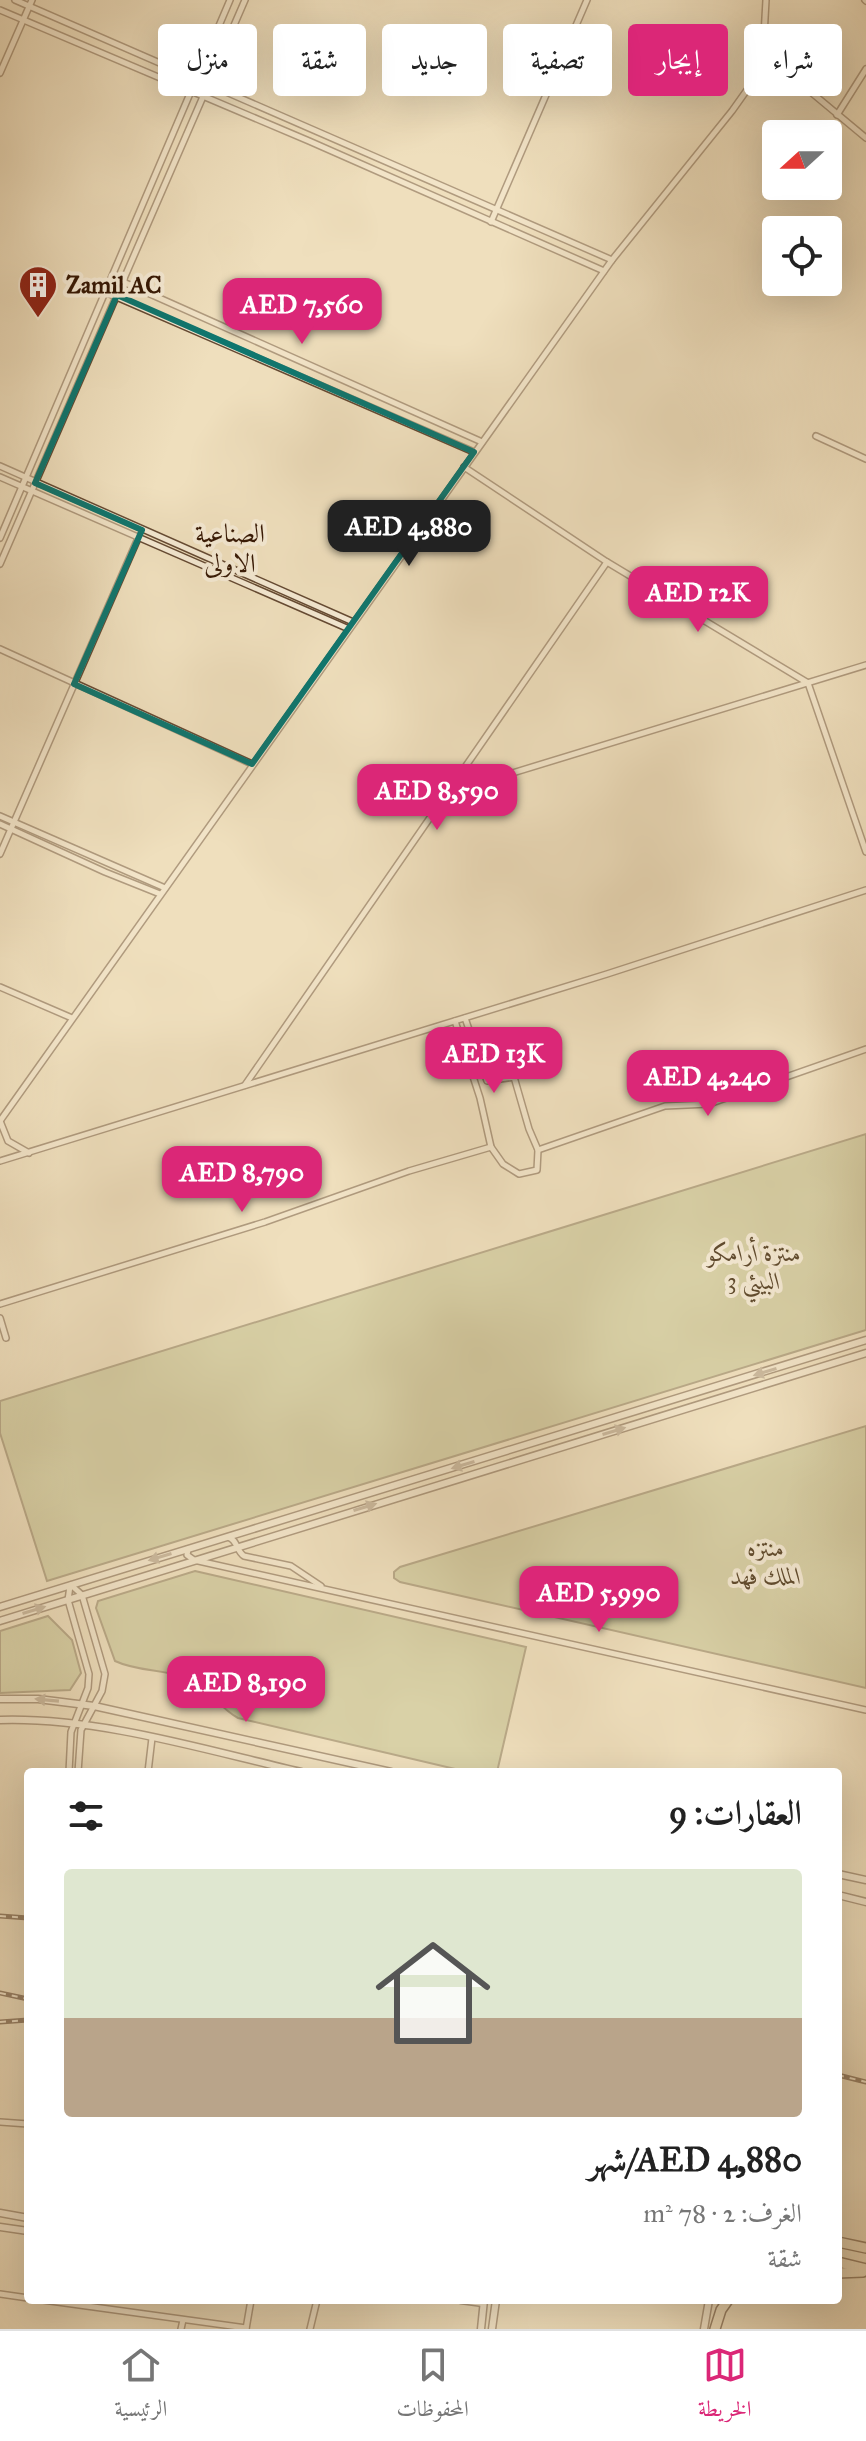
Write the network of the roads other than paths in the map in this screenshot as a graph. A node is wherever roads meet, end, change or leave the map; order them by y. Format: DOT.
graph roads {
  1 [pos="15,0"];
  2 [pos="230,0"];
  3 [pos="245,0"];
  4 [pos="587,0"];
  5 [pos="766,0"];
  6 [pos="30,3"];
  7 [pos="0,10"];
  8 [pos="23,19"];
  9 [pos="220,24"];
  10 [pos="235,24"];
  11 [pos="158,60"];
  12 [pos="866,69"];
  13 [pos="0,73"];
  14 [pos="158,77"];
  15 [pos="189,96"];
  16 [pos="203,96"];
  17 [pos="236,96"];
  18 [pos="815,96"];
  19 [pos="837,115"];
  20 [pos="314,130"];
  21 [pos="866,138"];
  22 [pos="309,141"];
  23 [pos="412,172"];
  24 [pos="406,185"];
  25 [pos="497,209"];
  26 [pos="491,222"];
  27 [pos="612,260"];
  28 [pos="604,271"];
  29 [pos="112,277"];
  30 [pos="123,282"];
  31 [pos="105,292"];
  32 [pos="117,295"];
  33 [pos="284,353"];
  34 [pos="280,367"];
  35 [pos="419,414"];
  36 [pos="413,425"];
  37 [pos="816,436"];
  38 [pos="482,442"];
  39 [pos="474,452"];
  40 [pos="866,459"];
  41 [pos="0,466"];
  42 [pos="464,467"];
  43 [pos="0,477"];
  44 [pos="26,479"];
  45 [pos="35,483"];
  46 [pos="22,486"];
  47 [pos="32,490"];
  48 [pos="142,530"];
  49 [pos="139,537"];
  50 [pos="0,538"];
  51 [pos="607,562"];
  52 [pos="0,564"];
  53 [pos="353,622"];
  54 [pos="349,629"];
  55 [pos="0,649"];
  56 [pos="866,665"];
  57 [pos="808,683"];
  58 [pos="74,684"];
  59 [pos="252,764"];
  60 [pos="447,793"];
  61 [pos="0,816"];
  62 [pos="0,824"];
  63 [pos="13,826"];
  64 [pos="866,852"];
  65 [pos="0,854"];
  66 [pos="866,890"];
  67 [pos="163,891"];
  68 [pos="0,987"];
  69 [pos="72,1018"];
  70 [pos="465,1018"];
  71 [pos="455,1021"];
  72 [pos="866,1049"];
  73 [pos="244,1086"];
  74 [pos="0,1121"];
  75 [pos="491,1147"];
  76 [pos="538,1150"];
  77 [pos="29,1153"];
  78 [pos="0,1161"];
  79 [pos="0,1304"];
  80 [pos="0,1318"];
  81 [pos="6,1338"];
  82 [pos="866,1340"];
  83 [pos="866,1353"];
  84 [pos="810,1358"];
  85 [pos="814,1369"];
  86 [pos="650,1407"];
  87 [pos="653,1418"];
  88 [pos="507,1451"];
  89 [pos="511,1463"];
  90 [pos="321,1509"];
  91 [pos="325,1520"];
  92 [pos="226,1537"];
  93 [pos="237,1547"];
  94 [pos="189,1548"];
  95 [pos="194,1560"];
  96 [pos="71,1585"];
  97 [pos="325,1589"];
  98 [pos="82,1595"];
  99 [pos="68,1600"];
  100 [pos="0,1607"];
  101 [pos="0,1621"];
  102 [pos="0,1699"];
  103 [pos="81,1704"];
  104 [pos="94,1706"];
  105 [pos="866,1710"];
  106 [pos="0,1720"];
  107 [pos="73,1723"];
  108 [pos="83,1725"];
  109 [pos="152,1738"];
  110 [pos="69,1768"];
  111 [pos="78,1768"];
  112 [pos="148,1768"];
  113 [pos="283,1768"];
  114 [pos="373,1768"];
  115 [pos="842,1875"];
  116 [pos="866,1880"];
  117 [pos="842,1896"];
  118 [pos="866,1902"];
  119 [pos="0,2122"];
  120 [pos="24,2124"];
  121 [pos="0,2213"];
  122 [pos="24,2217"];
  123 [pos="0,2227"];
  124 [pos="24,2230"];
  125 [pos="842,2243"];
  126 [pos="866,2248"];
  127 [pos="842,2263"];
  128 [pos="866,2270"];
  129 [pos="842,2273"];
  130 [pos="0,2294"];
  131 [pos="24,2297"];
  132 [pos="71,2304"];
  133 [pos="250,2304"];
  134 [pos="316,2304"];
  135 [pos="483,2304"];
  136 [pos="495,2304"];
  137 [pos="708,2304"];
  138 [pos="725,2304"];
  139 [pos="183,2320"];
  140 [pos="181,2329"];
  141 [pos="246,2329"];
  142 [pos="310,2329"];
  143 [pos="481,2329"];
  144 [pos="492,2329"];
  145 [pos="704,2329"];
  146 [pos="715,2329"];
  1 -- 6 [label="street"];
  2 -- 9 [label="street"];
  3 -- 10 [label="street"];
  4 -- 25 [label="street"];
  5 -- 27 [label="street"];
  6 -- 8 [label="street"];
  6 -- 11 [label="street"];
  7 -- 8 [label="street"];
  8 -- 13 [label="street"];
  8 -- 14 [label="street"];
  12 -- 19 [label="street"];
  15 -- 29 [label="street"];
  16 -- 22 [label="street"];
  16 -- 30 [label="street"];
  17 -- 20 [label="street"];
  18 -- 19 [label="street"];
  19 -- 21 [label="street"];
  20 -- 22 [label="street"];
  20 -- 23 [label="street"];
  22 -- 24 [label="street"];
  23 -- 24 [label="street"];
  23 -- 25 [label="street"];
  24 -- 26 [label="street"];
  25 -- 26 [label="street"];
  25 -- 27 [label="street"];
  26 -- 28 [label="street"];
  27 -- 28 [label="street"];
  28 -- 38 [label="street"];
  29 -- 30 [label="street"];
  29 -- 31 [label="street"];
  30 -- 32 [label="street"];
  30 -- 33 [label="street"];
  31 -- 32 [label="street"];
  31 -- 44 [label="street"];
  32 -- 34 [label="street"];
  32 -- 45 [label="street"];
  33 -- 34 [label="street"];
  33 -- 35 [label="street"];
  34 -- 36 [label="street"];
  35 -- 36 [label="street"];
  35 -- 38 [label="street"];
  36 -- 39 [label="street"];
  37 -- 40 [label="street"];
  38 -- 39 [label="street"];
  39 -- 42 [label="street"];
  41 -- 44 [label="street"];
  42 -- 51 [label="street"];
  42 -- 53 [label="street"];
  43 -- 46 [label="street"];
  44 -- 45 [label="street"];
  44 -- 46 [label="street"];
  45 -- 47 [label="street"];
  45 -- 48 [label="street"];
  46 -- 47 [label="street"];
  46 -- 50 [label="street"];
  47 -- 49 [label="street"];
  47 -- 52 [label="street"];
  48 -- 49 [label="street"];
  48 -- 53 [label="street"];
  49 -- 54 [label="street"];
  49 -- 58 [label="street"];
  51 -- 57 [label="street"];
  51 -- 60 [label="street"];
  53 -- 54 [label="street"];
  54 -- 59 [label="street"];
  55 -- 58 [label="street"];
  56 -- 57 [label="street"];
  57 -- 60 [label="street"];
  57 -- 64 [label="street"];
  58 -- 59 [label="street"];
  58 -- 63 [label="street"];
  59 -- 67 [label="street"];
  60 -- 73 [label="street"];
  61 -- 63 [label="street"];
  62 -- 63 [label="street"];
  63 -- 65 [label="street"];
  63 -- 67 [label="street"];
  63 -- 67 [label="street"];
  66 -- 70 [label="street"];
  67 -- 69 [label="street"];
  68 -- 69 [label="street"];
  69 -- 74 [label="street"];
  70 -- 71 [label="street"];
  70 -- 76 [label="street"];
  71 -- 73 [label="street"];
  71 -- 75 [label="street"];
  72 -- 76 [label="street"];
  73 -- 77 [label="street"];
  74 -- 77 [label="street"];
  75 -- 76 [label="street"];
  75 -- 79 [label="street"];
  77 -- 78 [label="street"];
  80 -- 81 [label="street"];
  82 -- 84 [label="street"];
  83 -- 85 [label="street"];
  84 -- 85 [label="street"];
  84 -- 86 [label="street, one-way"];
  85 -- 87 [label="street"];
  86 -- 87 [label="street"];
  86 -- 88 [label="street"];
  89 -- 87 [label="street, one-way"];
  88 -- 89 [label="street"];
  88 -- 90 [label="street, one-way"];
  91 -- 89 [label="street, one-way"];
  90 -- 91 [label="street"];
  90 -- 92 [label="street"];
  91 -- 93 [label="street"];
  92 -- 93 [label="street"];
  92 -- 94 [label="street"];
  93 -- 95 [label="street"];
  93 -- 97 [label="street"];
  94 -- 95 [label="street"];
  94 -- 96 [label="street, one-way"];
  95 -- 97 [label="street"];
  95 -- 98 [label="street"];
  96 -- 98 [label="street"];
  96 -- 99 [label="street"];
  96 -- 100 [label="street"];
  97 -- 105 [label="street"];
  98 -- 99 [label="street"];
  98 -- 104 [label="street"];
  101 -- 99 [label="street, one-way"];
  99 -- 103 [label="street"];
  103 -- 102 [label="street, one-way"];
  103 -- 104 [label="street"];
  103 -- 107 [label="street"];
  104 -- 108 [label="street"];
  104 -- 114 [label="street"];
  106 -- 107 [label="street"];
  107 -- 108 [label="street"];
  107 -- 110 [label="street"];
  108 -- 109 [label="street"];
  108 -- 111 [label="street"];
  109 -- 112 [label="street"];
  109 -- 113 [label="street"];
  115 -- 116 [label="street"];
  117 -- 118 [label="street"];
  119 -- 120 [label="street"];
  121 -- 122 [label="street"];
  123 -- 124 [label="street"];
  125 -- 126 [label="highway"];
  127 -- 128 [label="highway"];
  128 -- 129 [label="highway"];
  130 -- 131 [label="street"];
  132 -- 139 [label="street"];
  133 -- 141 [label="street"];
  134 -- 142 [label="street"];
  135 -- 143 [label="street"];
  136 -- 144 [label="street"];
  137 -- 145 [label="street"];
  138 -- 146 [label="highway"];
  139 -- 140 [label="street"];
  139 -- 141 [label="street"];
}
